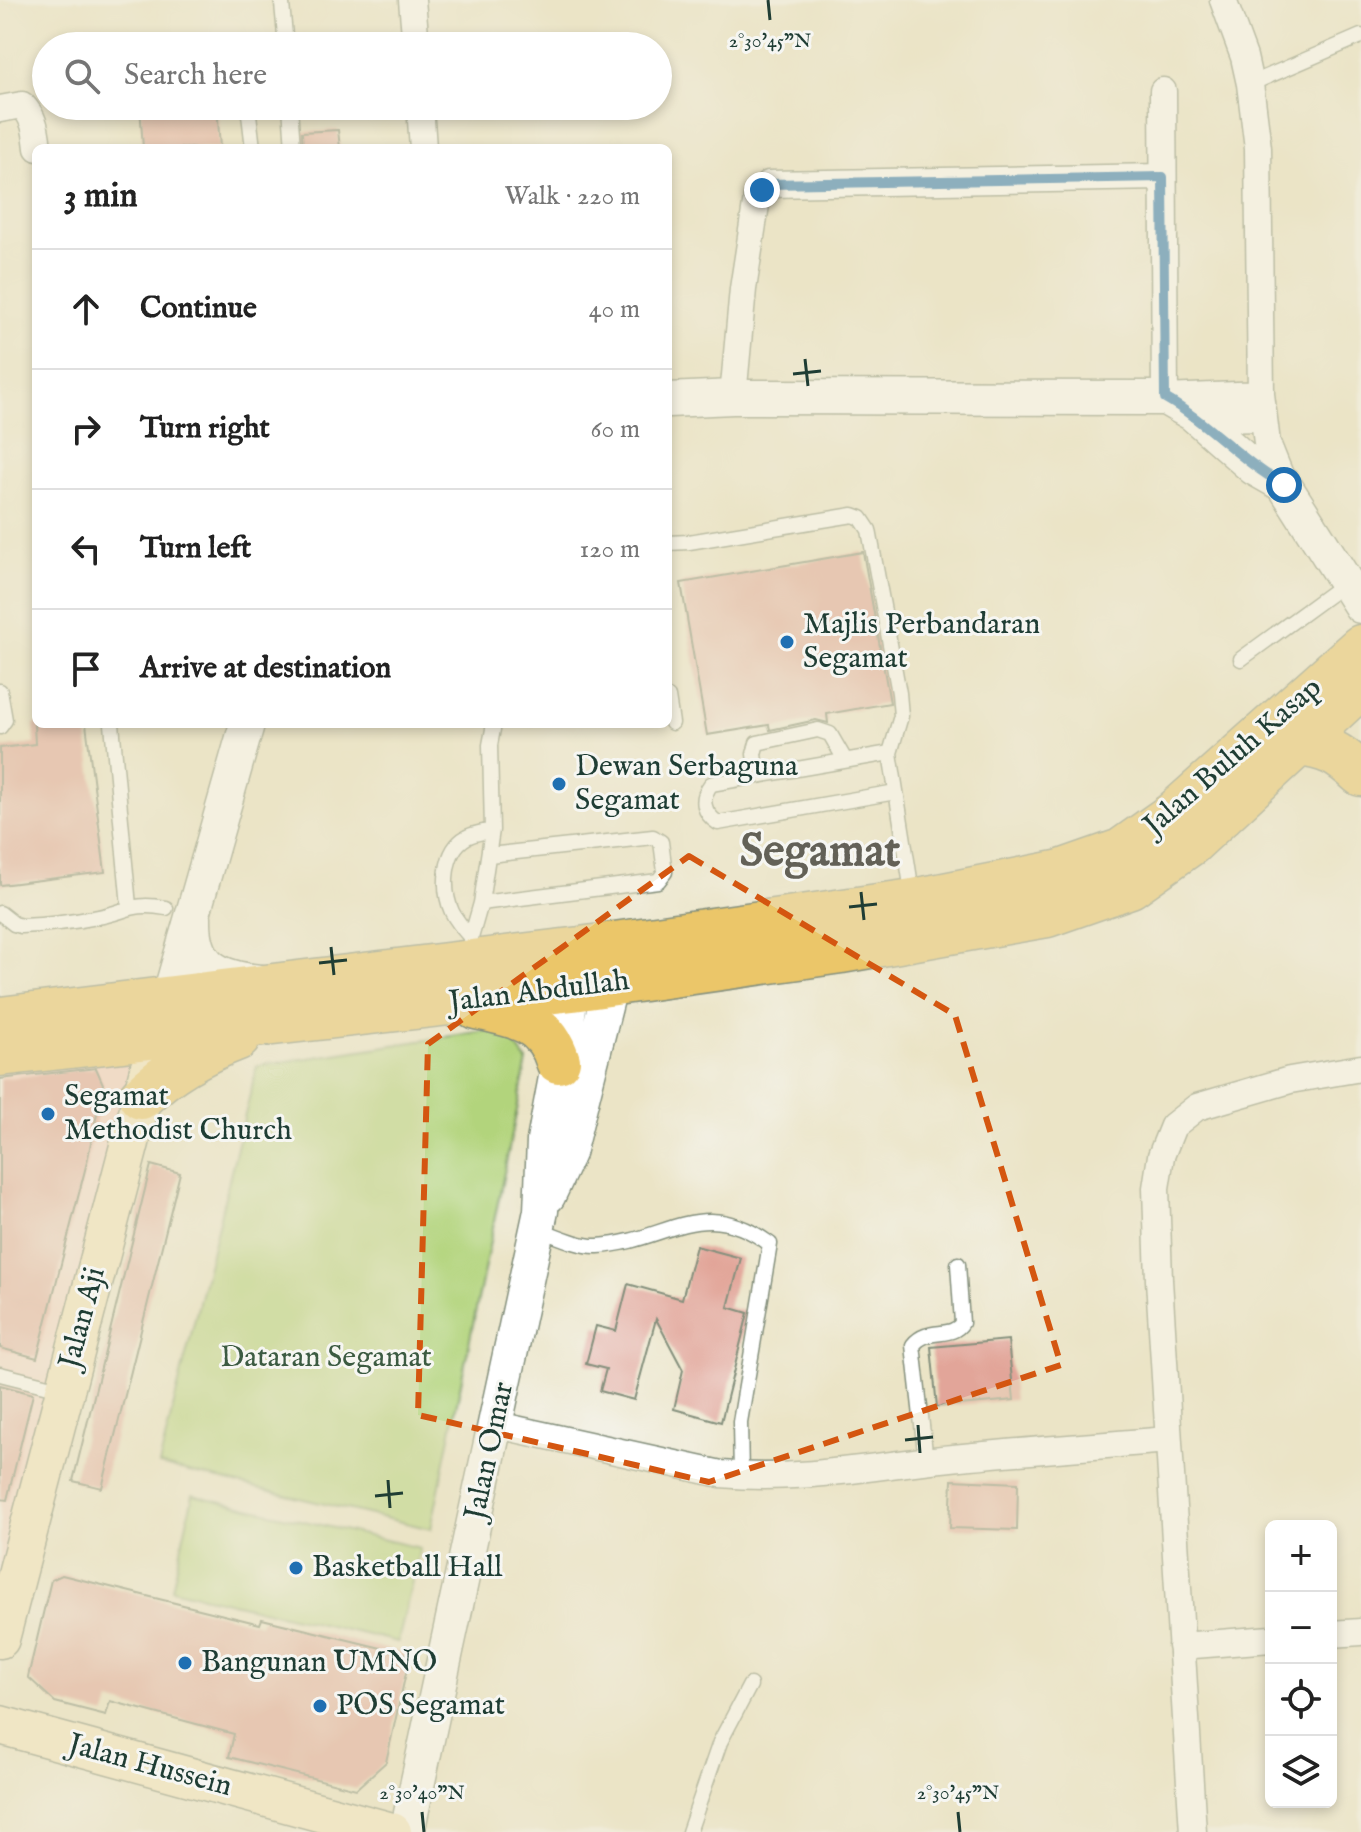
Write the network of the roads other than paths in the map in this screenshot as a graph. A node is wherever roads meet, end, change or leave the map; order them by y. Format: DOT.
graph roads {
  1 [pos="412,0"];
  2 [pos="1223,0"];
  3 [pos="282,4"];
  4 [pos="285,32"];
  5 [pos="415,32"];
  6 [pos="1361,36"];
  7 [pos="1250,84"];
  8 [pos="1163,91"];
  9 [pos="0,109"];
  10 [pos="32,118"];
  11 [pos="33,120"];
  12 [pos="250,120"];
  13 [pos="291,120"];
  14 [pos="421,120"];
  15 [pos="37,144"];
  16 [pos="253,144"];
  17 [pos="293,144"];
  18 [pos="423,144"];
  19 [pos="1163,177"];
  20 [pos="733,397"];
  21 [pos="672,400"];
  22 [pos="1179,406"];
  23 [pos="1262,406"];
  24 [pos="1284,485"];
  25 [pos="672,543"];
  26 [pos="1353,594"];
  27 [pos="1361,647"];
  28 [pos="1241,659"];
  29 [pos="1361,686"];
  30 [pos="0,691"];
  31 [pos="0,727"];
  32 [pos="112,728"];
  33 [pos="246,728"];
  34 [pos="493,728"];
  35 [pos="1298,744"];
  36 [pos="890,753"];
  37 [pos="845,760"];
  38 [pos="1361,774"];
  39 [pos="757,776"];
  40 [pos="896,792"];
  41 [pos="492,830"];
  42 [pos="489,855"];
  43 [pos="481,903"];
  44 [pos="129,906"];
  45 [pos="180,906"];
  46 [pos="0,913"];
  47 [pos="916,919"];
  48 [pos="472,950"];
  49 [pos="596,966"];
  50 [pos="286,1003"];
  51 [pos="457,1004"];
  52 [pos="164,1017"];
  53 [pos="0,1019"];
  54 [pos="0,1054"];
  55 [pos="558,1061"];
  56 [pos="1361,1068"];
  57 [pos="141,1097"];
  58 [pos="539,1220"];
  59 [pos="958,1264"];
  60 [pos="0,1374"];
  61 [pos="64,1390"];
  62 [pos="497,1425"];
  63 [pos="1168,1440"];
  64 [pos="926,1461"];
  65 [pos="741,1476"];
  66 [pos="1361,1632"];
  67 [pos="1337,1634"];
  68 [pos="0,1639"];
  69 [pos="1265,1639"];
  70 [pos="1181,1646"];
  71 [pos="750,1685"];
  72 [pos="0,1725"];
  73 [pos="392,1832"];
  74 [pos="407,1832"];
  75 [pos="689,1832"];
  76 [pos="1193,1832"];
  1 -- 5 [label="street"];
  2 -- 7 [label="street"];
  3 -- 4 [label="lane"];
  6 -- 7 [label="lane"];
  7 -- 23 [label="street"];
  8 -- 19 [label="street"];
  9 -- 10 [label="street"];
  11 -- 15 [label="street"];
  12 -- 16 [label="lane"];
  13 -- 17 [label="lane"];
  14 -- 18 [label="street"];
  19 -- 20 [label="street"];
  19 -- 22 [label="street"];
  20 -- 21 [label="street"];
  20 -- 22 [label="street"];
  22 -- 23 [label="street"];
  22 -- 24 [label="street"];
  23 -- 24 [label="street"];
  24 -- 26 [label="street"];
  25 -- 36 [label="lane"];
  26 -- 28 [label="lane"];
  27 -- 47 [label="highway, Jalan Buluh Kasap"];
  29 -- 35 [label="highway, Jalan Buluh Kasap"];
  30 -- 31 [label="lane"];
  32 -- 44 [label="lane"];
  33 -- 45 [label="street"];
  34 -- 41 [label="lane"];
  35 -- 38 [label="highway"];
  35 -- 47 [label="highway, Jalan Buluh Kasap"];
  36 -- 37 [label="lane"];
  36 -- 40 [label="lane"];
  37 -- 39 [label="lane"];
  37 -- 39 [label="lane"];
  39 -- 40 [label="lane"];
  40 -- 47 [label="lane"];
  41 -- 42 [label="lane"];
  41 -- 48 [label="lane"];
  42 -- 43 [label="lane"];
  42 -- 43 [label="lane"];
  43 -- 48 [label="lane"];
  44 -- 45 [label="lane"];
  44 -- 46 [label="lane"];
  45 -- 50 [label="street"];
  45 -- 52 [label="street"];
  47 -- 49 [label="highway, Jalan Abdullah"];
  48 -- 49 [label="highway, Jalan Abdullah"];
  48 -- 50 [label="highway, Jalan Abdullah"];
  49 -- 51 [label="highway, Jalan Abdullah"];
  49 -- 55 [label="street, Jalan Omar"];
  49 -- 58 [label="street, Jalan Omar"];
  50 -- 51 [label="highway, Jalan Abdullah"];
  50 -- 52 [label="highway, Jalan Abdullah"];
  50 -- 57 [label="highway"];
  51 -- 55 [label="highway"];
  52 -- 53 [label="highway"];
  52 -- 54 [label="highway"];
  52 -- 57 [label="main road, Jalan Aji"];
  55 -- 58 [label="street, Jalan Omar"];
  56 -- 63 [label="street"];
  57 -- 61 [label="main road, Jalan Aji"];
  58 -- 62 [label="street, Jalan Omar"];
  58 -- 65 [label="lane"];
  59 -- 64 [label="lane"];
  60 -- 61 [label="lane"];
  61 -- 68 [label="main road, Jalan Aji"];
  62 -- 65 [label="street"];
  62 -- 74 [label="street, Jalan Omar"];
  63 -- 64 [label="street"];
  63 -- 70 [label="street"];
  64 -- 65 [label="street"];
  66 -- 67 [label="street"];
  69 -- 70 [label="street"];
  70 -- 76 [label="street"];
  71 -- 75 [label="lane"];
  72 -- 73 [label="main road, Jalan Hussein"];
}
